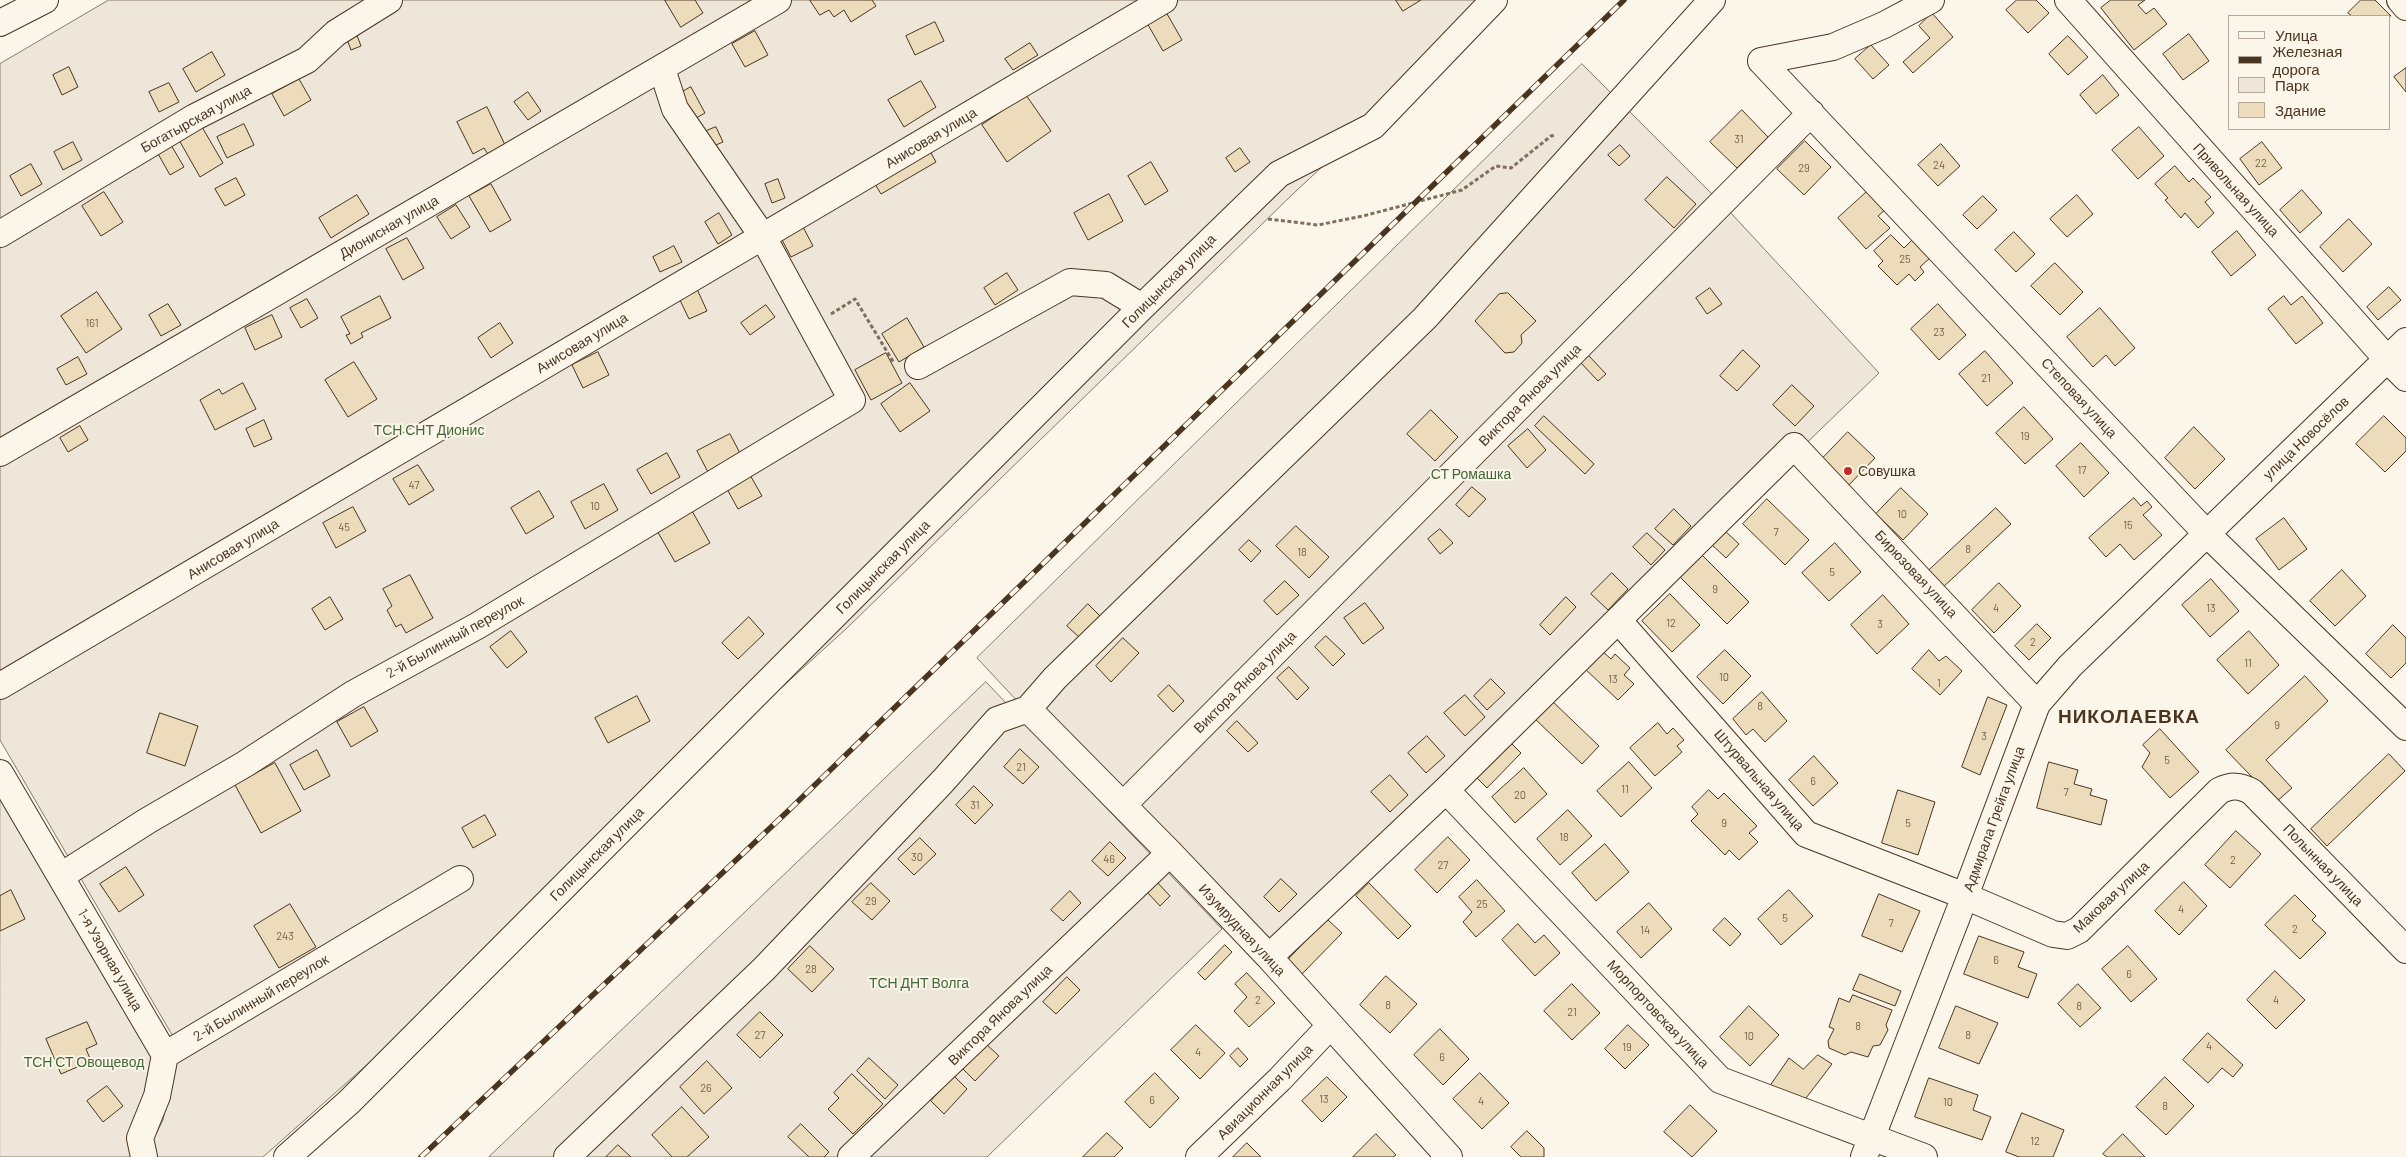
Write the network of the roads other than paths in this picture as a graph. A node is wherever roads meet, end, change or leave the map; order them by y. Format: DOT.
graph roads {
  1 [pos="45,0"];
  2 [pos="389,0"];
  3 [pos="778,0"];
  4 [pos="1164,0"];
  5 [pos="1494,0"];
  6 [pos="1712,0"];
  7 [pos="1931,0"];
  8 [pos="2068,0"];
  9 [pos="2400,0"];
  10 [pos="2406,7"];
  11 [pos="0,23"];
  12 [pos="662,69"];
  13 [pos="1811,113"];
  14 [pos="0,234"];
  15 [pos="763,237"];
  16 [pos="1142,307"];
  17 [pos="2406,341"];
  18 [pos="2387,360"];
  19 [pos="918,366"];
  20 [pos="2406,378"];
  21 [pos="0,452"];
  22 [pos="2207,534"];
  23 [pos="1618,620"];
  24 [pos="0,686"];
  25 [pos="2037,704"];
  26 [pos="1028,710"];
  27 [pos="2406,727"];
  28 [pos="0,773"];
  29 [pos="2235,786"];
  30 [pos="1446,790"];
  31 [pos="1123,805"];
  32 [pos="1170,853"];
  33 [pos="61,876"];
  34 [pos="460,879"];
  35 [pos="1966,896"];
  36 [pos="2406,950"];
  37 [pos="1269,957"];
  38 [pos="1330,1026"];
  39 [pos="165,1056"];
  40 [pos="1868,1148"];
  41 [pos="144,1157"];
  42 [pos="287,1157"];
  43 [pos="567,1157"];
  44 [pos="851,1157"];
  45 [pos="1199,1157"];
  46 [pos="1449,1157"];
  47 [pos="1924,1157"];
  1 -- 11 [label="street"];
  2 -- 14 [label="street, Богатырская улица"];
  3 -- 12 [label="street, Дионисная улица"];
  4 -- 15 [label="street, Анисовая улица"];
  5 -- 16 [label="street, Голицынская улица"];
  6 -- 26 [label="street"];
  7 -- 13 [label="street, Степовая улица"];
  8 -- 18 [label="street, Привольная улица"];
  9 -- 10 [label="street"];
  12 -- 15 [label="street"];
  12 -- 21 [label="street, Дионисная улица"];
  13 -- 22 [label="street, Степовая улица"];
  13 -- 31 [label="street, Виктора Янова улица"];
  15 -- 24 [label="street, Анисовая улица"];
  15 -- 33 [label="street, 2-й Былинный переулок"];
  16 -- 19 [label="street"];
  16 -- 42 [label="street, Голицынская улица"];
  17 -- 18 [label="street, улица Новосёлов"];
  18 -- 20 [label="street, Привольная улица"];
  18 -- 22 [label="street, улица Новосёлов"];
  22 -- 25 [label="street, Адмирала Грейга улица"];
  22 -- 27 [label="street, Степовая улица"];
  23 -- 25 [label="street, Бирюзовая улица"];
  23 -- 30 [label="street"];
  23 -- 35 [label="street, Штурвальная улица"];
  25 -- 35 [label="street, Адмирала Грейга улица"];
  26 -- 31 [label="street, Изумрудная улица"];
  26 -- 43 [label="street"];
  28 -- 33 [label="street, 1-я Узорная улица"];
  29 -- 35 [label="street, Маковая улица"];
  29 -- 36 [label="street, Полынная улица"];
  30 -- 37 [label="street"];
  30 -- 40 [label="street, Морпортовская улица"];
  31 -- 32 [label="street, Изумрудная улица"];
  32 -- 37 [label="street, Изумрудная улица"];
  32 -- 44 [label="street, Виктора Янова улица"];
  33 -- 39 [label="street, 1-я Узорная улица"];
  34 -- 39 [label="street, 2-й Былинный переулок"];
  35 -- 40 [label="street, Адмирала Грейга улица"];
  37 -- 38 [label="street, Изумрудная улица"];
  38 -- 45 [label="street, Авиационная улица"];
  38 -- 46 [label="street, Изумрудная улица"];
  39 -- 41 [label="street"];
  40 -- 47 [label="street, Морпортовская улица"];
}
